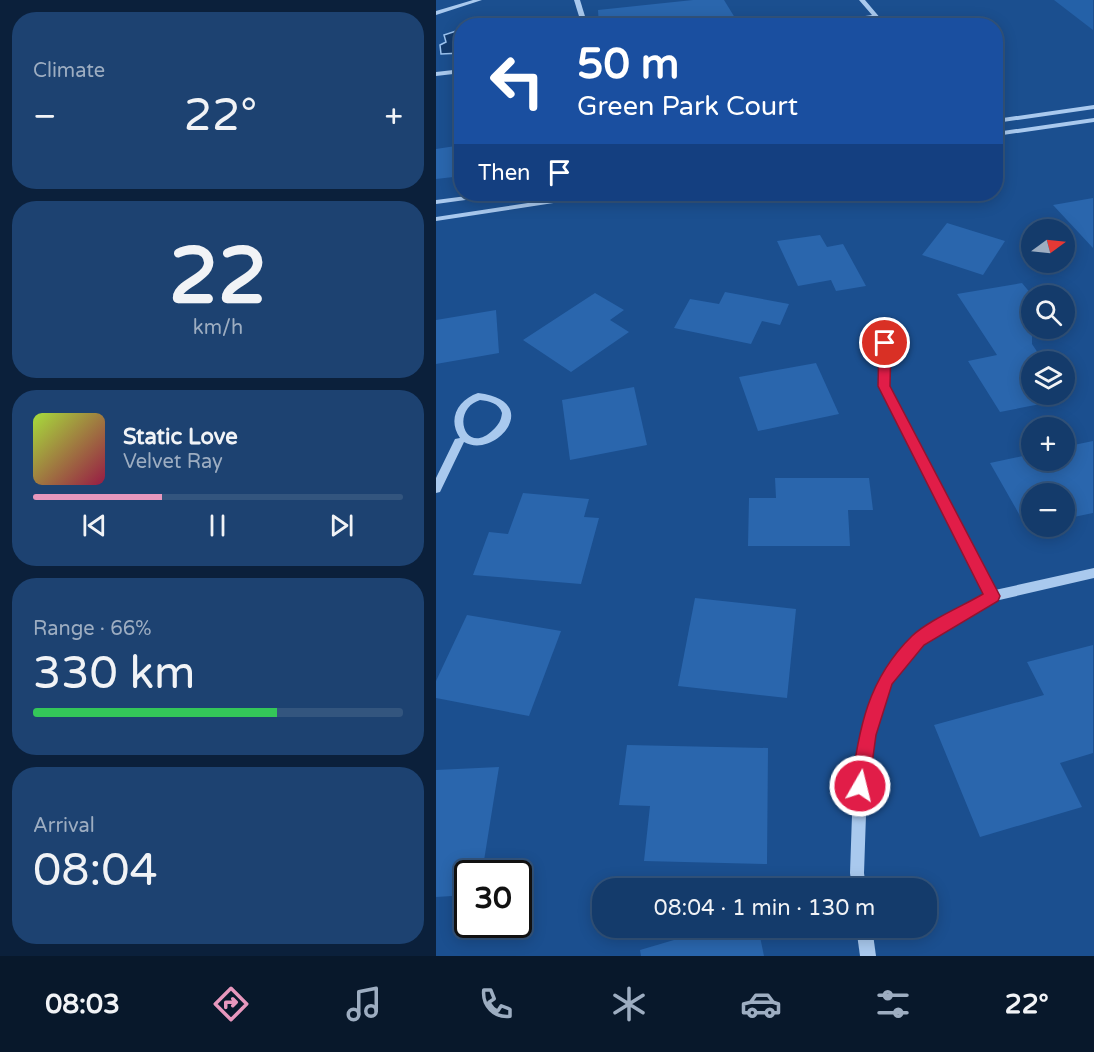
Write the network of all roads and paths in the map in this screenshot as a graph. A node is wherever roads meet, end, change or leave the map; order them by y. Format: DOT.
graph roads {
  1 [pos="479,0"];
  2 [pos="577,0"];
  3 [pos="862,0"];
  4 [pos="436,13"];
  5 [pos="876,16"];
  6 [pos="583,18"];
  7 [pos="861,18"];
  8 [pos="454,72"];
  9 [pos="436,74"];
  10 [pos="1093,107"];
  11 [pos="1003,120"];
  12 [pos="1093,120"];
  13 [pos="1003,133"];
  14 [pos="454,200"];
  15 [pos="553,201"];
  16 [pos="436,202"];
  17 [pos="436,219"];
  18 [pos="885,343"];
  19 [pos="446,412"];
  20 [pos="436,489"];
  21 [pos="1093,573"];
  22 [pos="992,596"];
  23 [pos="859,878"];
  24 [pos="866,938"];
  25 [pos="868,956"];
  1 -- 4 [label="street"];
  2 -- 6 [label="street"];
  3 -- 5 [label="street"];
  5 -- 7 [label="street"];
  8 -- 9 [label="street"];
  10 -- 11 [label="street"];
  12 -- 13 [label="street"];
  14 -- 16 [label="street"];
  15 -- 17 [label="street"];
  18 -- 22 [label="street"];
  19 -- 20 [label="street"];
  21 -- 22 [label="street"];
  22 -- 23 [label="street"];
  24 -- 25 [label="street"];
}
